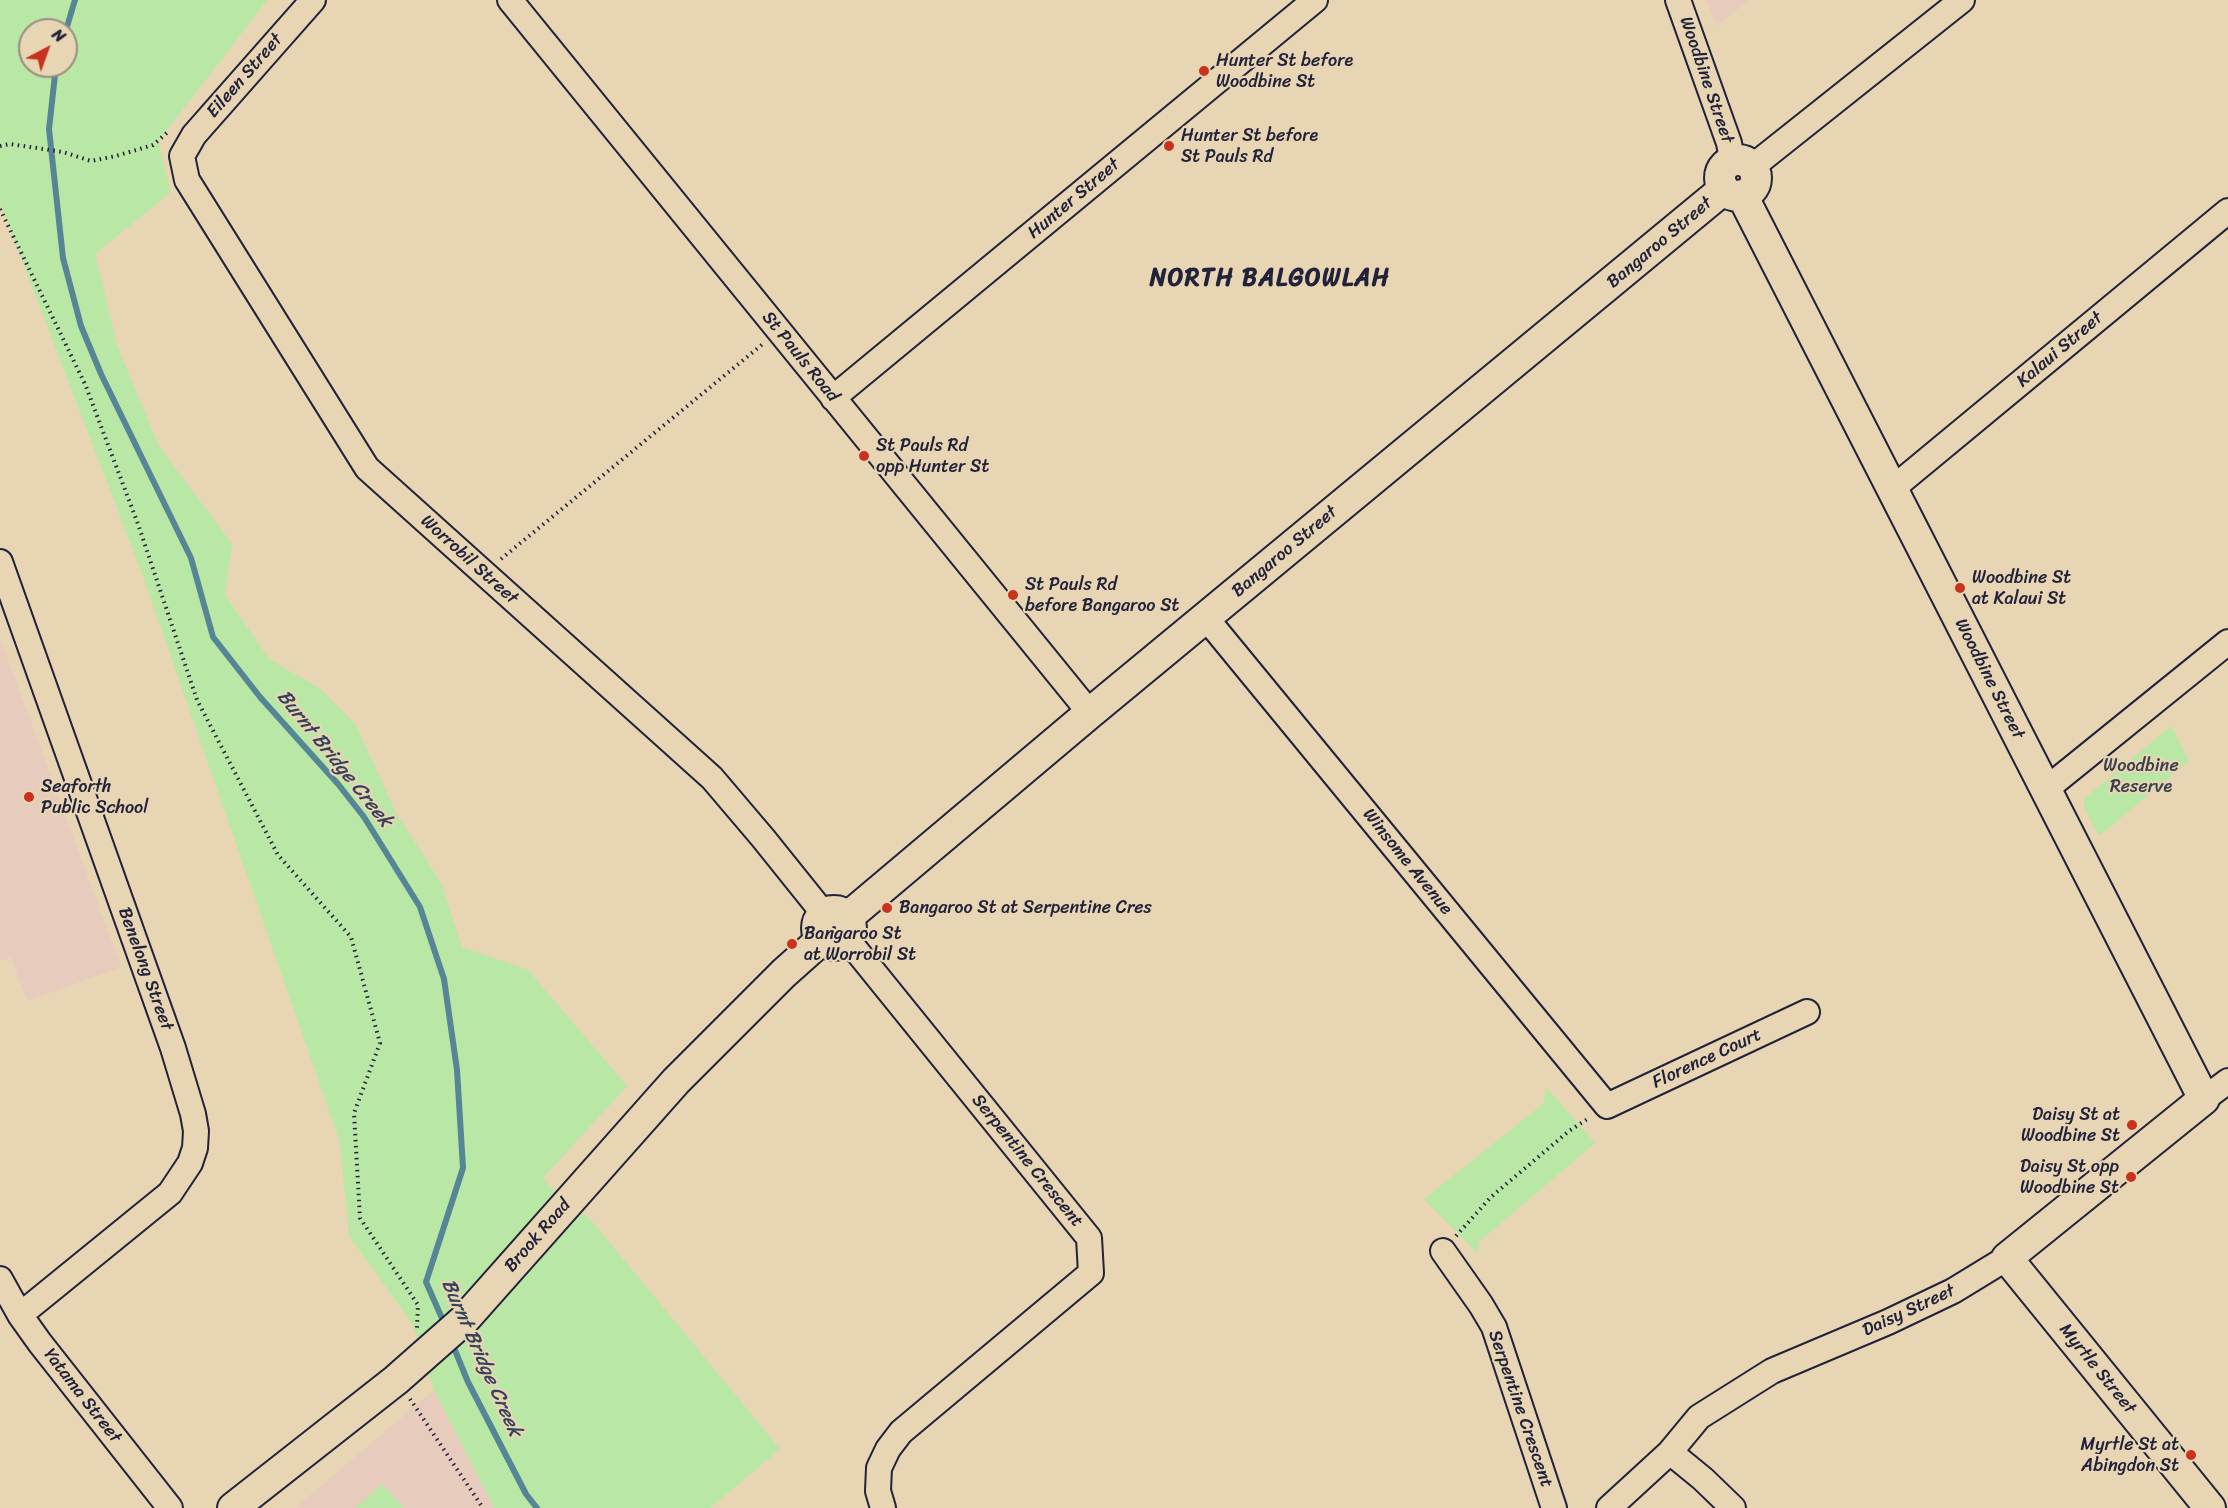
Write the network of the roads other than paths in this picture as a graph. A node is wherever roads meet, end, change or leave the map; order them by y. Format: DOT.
graph roads {
  1 [pos="313,0"];
  2 [pos="510,0"];
  3 [pos="1315,0"];
  4 [pos="1678,0"];
  5 [pos="1962,0"];
  6 [pos="182,156"];
  7 [pos="1742,164"];
  8 [pos="1733,192"];
  9 [pos="2228,211"];
  10 [pos="833,398"];
  11 [pos="1892,489"];
  12 [pos="0,562"];
  13 [pos="1206,618"];
  14 [pos="2228,642"];
  15 [pos="1090,713"];
  16 [pos="2045,790"];
  17 [pos="835,928"];
  18 [pos="1807,1012"];
  19 [pos="2228,1081"];
  20 [pos="2204,1099"];
  21 [pos="1607,1106"];
  22 [pos="1443,1251"];
  23 [pos="2007,1258"];
  24 [pos="0,1279"];
  25 [pos="20,1315"];
  26 [pos="1670,1452"];
  27 [pos="170,1508"];
  28 [pos="233,1508"];
  29 [pos="883,1508"];
  30 [pos="1554,1508"];
  31 [pos="1609,1508"];
  32 [pos="1733,1508"];
  33 [pos="2210,1508"];
  1 -- 6 [label="street, Eileen Street"];
  2 -- 10 [label="street, St Pauls Road"];
  3 -- 10 [label="street, Hunter Street"];
  4 -- 7 [label="street, Woodbine Street"];
  5 -- 7 [label="street"];
  6 -- 17 [label="street, Worrobil Street"];
  7 -- 8 [label="street"];
  8 -- 11 [label="street, Woodbine Street"];
  8 -- 13 [label="street, Bangaroo Street"];
  9 -- 11 [label="street, Kalaui Street"];
  10 -- 15 [label="street, St Pauls Road"];
  11 -- 16 [label="street, Woodbine Street"];
  12 -- 25 [label="street, Benelong Street"];
  13 -- 15 [label="street, Bangaroo Street"];
  13 -- 21 [label="street, Winsome Avenue"];
  14 -- 16 [label="street"];
  15 -- 17 [label="street, Bangaroo Street"];
  16 -- 20 [label="street, Woodbine Street"];
  17 -- 28 [label="street, Brook Road"];
  17 -- 29 [label="street, Serpentine Crescent"];
  18 -- 21 [label="street, Florence Court"];
  19 -- 20 [label="street"];
  20 -- 23 [label="street, Daisy Street"];
  22 -- 30 [label="street, Serpentine Crescent"];
  23 -- 26 [label="street, Daisy Street"];
  23 -- 33 [label="street, Myrtle Street"];
  24 -- 25 [label="street, Yatama Street"];
  25 -- 27 [label="street, Yatama Street"];
  26 -- 31 [label="street, Daisy Street"];
  26 -- 32 [label="street"];
}
